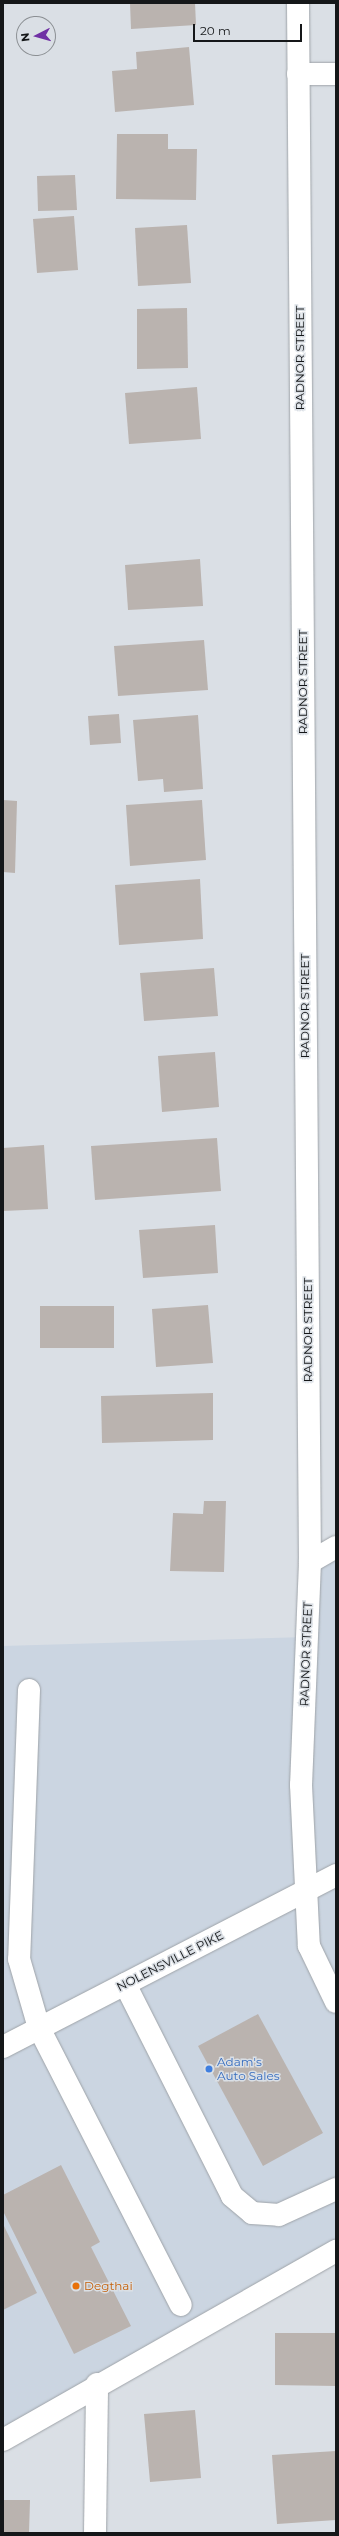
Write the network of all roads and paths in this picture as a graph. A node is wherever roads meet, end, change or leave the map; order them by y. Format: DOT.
graph roads {
  1 [pos="298,3"];
  2 [pos="298,74"];
  3 [pos="336,74"];
  4 [pos="336,1547"];
  5 [pos="310,1562"];
  6 [pos="29,1690"];
  7 [pos="336,1874"];
  8 [pos="307,1891"];
  9 [pos="125,1984"];
  10 [pos="336,2002"];
  11 [pos="39,2028"];
  12 [pos="3,2047"];
  13 [pos="336,2189"];
  14 [pos="336,2251"];
  15 [pos="181,2305"];
  16 [pos="97,2384"];
  17 [pos="3,2440"];
  18 [pos="95,2533"];
  1 -- 2 [label="street, RADNOR STREET"];
  2 -- 3 [label="street"];
  2 -- 5 [label="street, RADNOR STREET"];
  4 -- 5 [label="street"];
  5 -- 8 [label="street, RADNOR STREET"];
  6 -- 11 [label="street"];
  7 -- 8 [label="street, NOLENSVILLE PIKE"];
  8 -- 9 [label="street, NOLENSVILLE PIKE"];
  8 -- 10 [label="street, RADNOR STREET"];
  9 -- 11 [label="street, NOLENSVILLE PIKE"];
  9 -- 13 [label="street"];
  11 -- 12 [label="street, NOLENSVILLE PIKE"];
  11 -- 15 [label="street"];
  14 -- 16 [label="street"];
  16 -- 17 [label="street"];
  16 -- 18 [label="street"];
}
